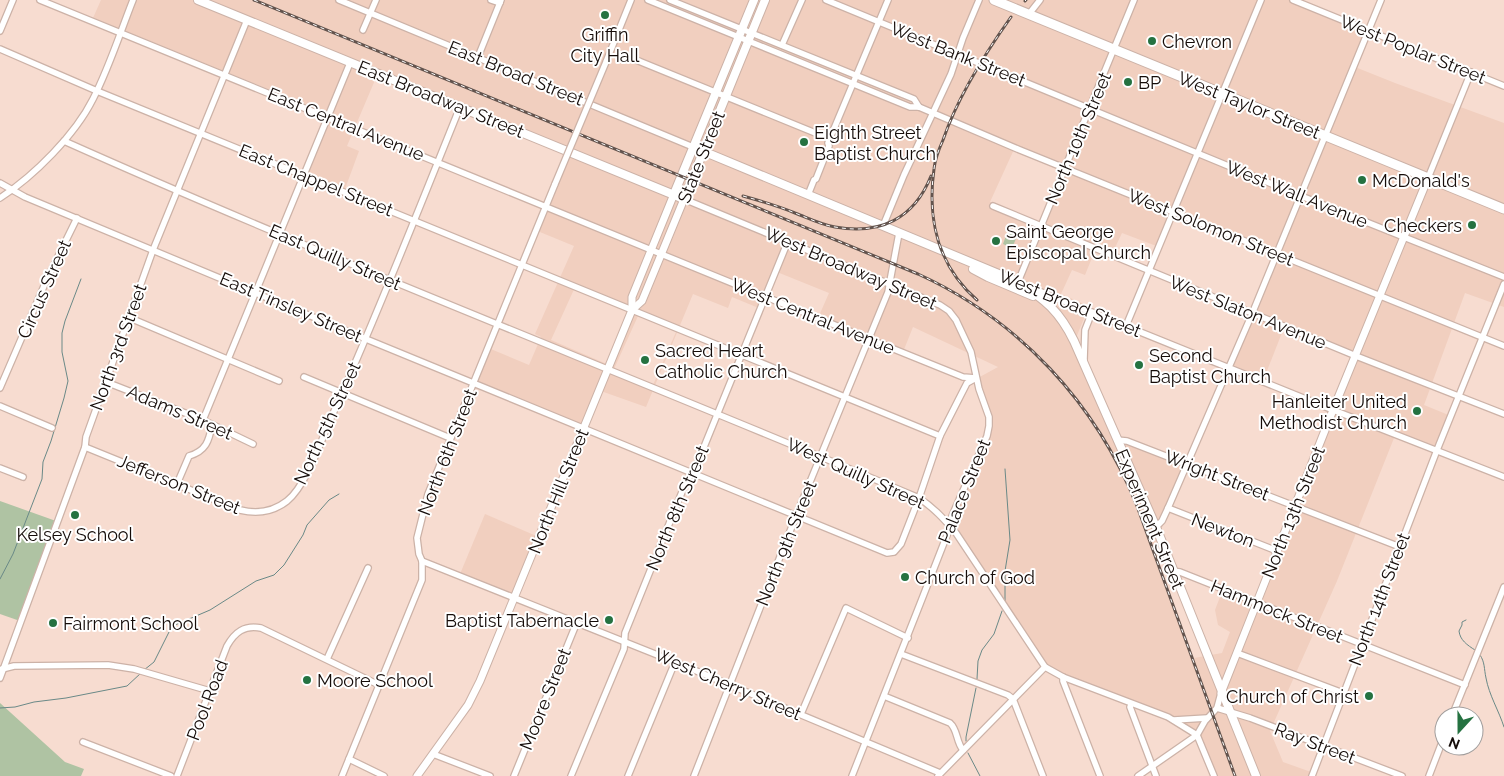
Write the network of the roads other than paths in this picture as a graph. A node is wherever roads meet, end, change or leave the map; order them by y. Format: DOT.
graph roads {
  1 [pos="13,0"];
  2 [pos="40,0"];
  3 [pos="134,0"];
  4 [pos="198,0"];
  5 [pos="339,0"];
  6 [pos="376,0"];
  7 [pos="491,0"];
  8 [pos="631,0"];
  9 [pos="648,0"];
  10 [pos="670,0"];
  11 [pos="754,0"];
  12 [pos="765,0"];
  13 [pos="802,0"];
  14 [pos="826,0"];
  15 [pos="888,0"];
  16 [pos="979,0"];
  17 [pos="994,0"];
  18 [pos="1040,0"];
  19 [pos="1134,0"];
  20 [pos="1261,0"];
  21 [pos="1294,0"];
  22 [pos="1381,0"];
  23 [pos="500,2"];
  24 [pos="1007,2"];
  25 [pos="371,13"];
  26 [pos="1029,14"];
  27 [pos="247,20"];
  28 [pos="880,22"];
  29 [pos="0,30"];
  30 [pos="363,30"];
  31 [pos="742,30"];
  32 [pos="1369,31"];
  33 [pos="121,32"];
  34 [pos="751,33"];
  35 [pos="738,38"];
  36 [pos="748,42"];
  37 [pos="782,45"];
  38 [pos="0,49"];
  39 [pos="1114,50"];
  40 [pos="958,54"];
  41 [pos="624,55"];
  42 [pos="478,57"];
  43 [pos="350,63"];
  44 [pos="1471,72"];
  45 [pos="224,74"];
  46 [pos="857,76"];
  47 [pos="854,84"];
  48 [pos="1504,86"];
  49 [pos="97,90"];
  50 [pos="716,92"];
  51 [pos="1222,94"];
  52 [pos="726,96"];
  53 [pos="460,107"];
  54 [pos="919,107"];
  55 [pos="1090,108"];
  56 [pos="933,113"];
  57 [pos="328,117"];
  58 [pos="200,132"];
  59 [pos="1325,136"];
  60 [pos="64,141"];
  61 [pos="829,141"];
  62 [pos="694,147"];
  63 [pos="704,151"];
  64 [pos="1198,153"];
  65 [pos="438,161"];
  66 [pos="1065,168"];
  67 [pos="303,175"];
  68 [pos="1428,178"];
  69 [pos="0,183"];
  70 [pos="12,190"];
  71 [pos="176,191"];
  72 [pos="674,194"];
  73 [pos="808,194"];
  74 [pos="1301,196"];
  75 [pos="0,198"];
  76 [pos="684,198"];
  77 [pos="546,206"];
  78 [pos="993,206"];
  79 [pos="1504,209"];
  80 [pos="1173,211"];
  81 [pos="77,218"];
  82 [pos="414,220"];
  83 [pos="883,226"];
  84 [pos="1041,226"];
  85 [pos="899,233"];
  86 [pos="279,234"];
  87 [pos="1404,237"];
  88 [pos="788,241"];
  89 [pos="651,249"];
  90 [pos="153,250"];
  91 [pos="662,253"];
  92 [pos="946,253"];
  93 [pos="1276,254"];
  94 [pos="522,265"];
  95 [pos="1148,271"];
  96 [pos="1504,278"];
  97 [pos="390,280"];
  98 [pos="1018,282"];
  99 [pos="890,284"];
  100 [pos="1504,284"];
  101 [pos="256,292"];
  102 [pos="766,296"];
  103 [pos="1380,296"];
  104 [pos="1047,302"];
  105 [pos="632,310"];
  106 [pos="1092,312"];
  107 [pos="1252,314"];
  108 [pos="130,318"];
  109 [pos="498,324"];
  110 [pos="1126,326"];
  111 [pos="1085,330"];
  112 [pos="1482,338"];
  113 [pos="366,339"];
  114 [pos="869,339"];
  115 [pos="1074,341"];
  116 [pos="1504,346"];
  117 [pos="742,356"];
  118 [pos="1356,356"];
  119 [pos="228,360"];
  120 [pos="1084,364"];
  121 [pos="1228,367"];
  122 [pos="608,369"];
  123 [pos="304,377"];
  124 [pos="976,378"];
  125 [pos="279,381"];
  126 [pos="106,382"];
  127 [pos="473,382"];
  128 [pos="0,388"];
  129 [pos="342,393"];
  130 [pos="1459,396"];
  131 [pos="845,397"];
  132 [pos="0,406"];
  133 [pos="1333,410"];
  134 [pos="717,414"];
  135 [pos="1504,414"];
  136 [pos="203,420"];
  137 [pos="212,425"];
  138 [pos="52,428"];
  139 [pos="583,428"];
  140 [pos="940,436"];
  141 [pos="450,438"];
  142 [pos="1117,440"];
  143 [pos="253,444"];
  144 [pos="85,447"];
  145 [pos="1437,450"];
  146 [pos="821,456"];
  147 [pos="1187,464"];
  148 [pos="0,468"];
  149 [pos="692,472"];
  150 [pos="23,477"];
  151 [pos="1504,477"];
  152 [pos="177,484"];
  153 [pos="919,498"];
  154 [pos="1296,505"];
  155 [pos="1168,508"];
  156 [pos="274,509"];
  157 [pos="796,516"];
  158 [pos="949,525"];
  159 [pos="1156,527"];
  160 [pos="1400,547"];
  161 [pos="1277,551"];
  162 [pos="422,562"];
  163 [pos="368,568"];
  164 [pos="1172,571"];
  165 [pos="1504,586"];
  166 [pos="514,597"];
  167 [pos="1257,603"];
  168 [pos="577,622"];
  169 [pos="908,638"];
  170 [pos="624,641"];
  171 [pos="1362,644"];
  172 [pos="1237,653"];
  173 [pos="901,654"];
  174 [pos="327,659"];
  175 [pos="675,662"];
  176 [pos="1045,667"];
  177 [pos="2,669"];
  178 [pos="1063,677"];
  179 [pos="0,678"];
  180 [pos="730,684"];
  181 [pos="379,685"];
  182 [pos="1465,685"];
  183 [pos="210,691"];
  184 [pos="1221,693"];
  185 [pos="1343,693"];
  186 [pos="884,696"];
  187 [pos="1014,699"];
  188 [pos="1131,704"];
  189 [pos="1456,706"];
  190 [pos="1217,708"];
  191 [pos="1228,711"];
  192 [pos="801,714"];
  193 [pos="1207,718"];
  194 [pos="1173,720"];
  195 [pos="1197,736"];
  196 [pos="83,742"];
  197 [pos="866,742"];
  198 [pos="1323,747"];
  199 [pos="963,750"];
  200 [pos="433,754"];
  201 [pos="1437,756"];
  202 [pos="349,759"];
  203 [pos="1152,765"];
  204 [pos="939,775"];
  205 [pos="170,776"];
  206 [pos="177,776"];
  207 [pos="342,776"];
  208 [pos="384,776"];
  209 [pos="417,776"];
  210 [pos="490,776"];
  211 [pos="514,776"];
  212 [pos="571,776"];
  213 [pos="628,776"];
  214 [pos="694,776"];
  215 [pos="852,776"];
  216 [pos="1044,776"];
  217 [pos="1100,776"];
  218 [pos="1138,776"];
  219 [pos="1156,776"];
  220 [pos="1214,776"];
  221 [pos="1256,776"];
  222 [pos="1312,776"];
  223 [pos="1402,776"];
  224 [pos="1429,776"];
  1 -- 29 [label="street"];
  2 -- 33 [label="street, East Central Avenue"];
  3 -- 33 [label="street"];
  4 -- 27 [label="main road, East Broadway Street"];
  5 -- 25 [label="street, East Broad Street"];
  6 -- 25 [label="street"];
  7 -- 23 [label="street"];
  8 -- 77 [label="street, North 6th Street, bridge"];
  9 -- 35 [label="street, West Solomon Street"];
  10 -- 31 [label="street, West Solomon Street"];
  11 -- 31 [label="main road"];
  12 -- 34 [label="main road, State Street"];
  13 -- 37 [label="street"];
  14 -- 28 [label="street, West Bank Street"];
  15 -- 28 [label="street"];
  16 -- 40 [label="street"];
  17 -- 24 [label="main road, West Taylor Street"];
  18 -- 26 [label="street"];
  19 -- 39 [label="street, North 10th Street"];
  20 -- 51 [label="street"];
  21 -- 32 [label="street, West Poplar Street"];
  22 -- 32 [label="street"];
  23 -- 42 [label="street"];
  24 -- 26 [label="main road, West Taylor Street"];
  25 -- 30 [label="street"];
  25 -- 42 [label="street, East Broad Street"];
  26 -- 39 [label="main road, West Taylor Street"];
  27 -- 43 [label="main road, East Broadway Street"];
  27 -- 45 [label="street, North 3rd Street"];
  28 -- 40 [label="street, West Bank Street"];
  28 -- 46 [label="street"];
  31 -- 34 [label="street, West Solomon Street"];
  31 -- 35 [label="main road"];
  32 -- 44 [label="street, West Poplar Street"];
  32 -- 59 [label="street"];
  33 -- 45 [label="street, East Central Avenue"];
  33 -- 49 [label="street"];
  34 -- 36 [label="main road, State Street"];
  34 -- 37 [label="street, West Solomon Street"];
  35 -- 36 [label="street, West Solomon Street"];
  35 -- 50 [label="main road"];
  36 -- 47 [label="street, West Solomon Street"];
  36 -- 52 [label="main road, State Street"];
  37 -- 46 [label="street, West Solomon Street"];
  38 -- 49 [label="street, East Chappel Street"];
  39 -- 51 [label="main road, West Taylor Street"];
  39 -- 55 [label="street, North 10th Street"];
  40 -- 55 [label="street, West Bank Street"];
  40 -- 56 [label="street"];
  41 -- 50 [label="street"];
  42 -- 62 [label="street, East Broad Street"];
  43 -- 53 [label="main road, East Broadway Street"];
  43 -- 57 [label="street"];
  44 -- 48 [label="street, West Poplar Street"];
  44 -- 68 [label="street"];
  45 -- 57 [label="street, East Central Avenue"];
  45 -- 58 [label="street, North 3rd Street"];
  46 -- 47 [label="street"];
  46 -- 54 [label="street, West Solomon Street"];
  47 -- 54 [label="street, West Solomon Street"];
  47 -- 61 [label="street"];
  49 -- 58 [label="street, East Chappel Street"];
  49 -- 60 [label="street"];
  50 -- 52 [label="street"];
  50 -- 62 [label="main road"];
  51 -- 59 [label="main road, West Taylor Street"];
  51 -- 64 [label="street"];
  52 -- 61 [label="street"];
  52 -- 63 [label="main road, State Street"];
  53 -- 65 [label="street, North 5th Street"];
  53 -- 72 [label="main road, East Broadway Street"];
  54 -- 56 [label="street, West Solomon Street"];
  55 -- 64 [label="street, West Wall Avenue"];
  55 -- 66 [label="street, North 10th Street"];
  56 -- 66 [label="street, West Solomon Street"];
  56 -- 83 [label="street"];
  57 -- 65 [label="street, East Central Avenue"];
  57 -- 67 [label="street"];
  58 -- 67 [label="street, East Chappel Street"];
  58 -- 71 [label="street, North 3rd Street"];
  59 -- 68 [label="main road, West Taylor Street"];
  59 -- 74 [label="street"];
  60 -- 70 [label="street"];
  60 -- 71 [label="street, East Quilly Street"];
  61 -- 73 [label="street"];
  62 -- 63 [label="main road, West Broad Street"];
  62 -- 72 [label="main road"];
  63 -- 73 [label="main road, West Broad Street"];
  63 -- 76 [label="main road, State Street"];
  64 -- 74 [label="street, West Wall Avenue"];
  64 -- 80 [label="street"];
  65 -- 77 [label="street, East Central Avenue"];
  65 -- 82 [label="street, North 5th Street"];
  66 -- 80 [label="street, West Solomon Street"];
  66 -- 84 [label="street, North 10th Street"];
  67 -- 82 [label="street, East Chappel Street"];
  67 -- 86 [label="street"];
  68 -- 79 [label="main road, West Taylor Street"];
  68 -- 87 [label="street, North 13th Street"];
  69 -- 70 [label="street, East Tinsley Street"];
  70 -- 75 [label="street"];
  70 -- 81 [label="street, East Tinsley Street"];
  71 -- 86 [label="street, East Quilly Street"];
  71 -- 90 [label="street, North 3rd Street"];
  72 -- 76 [label="main road, East Broadway Street"];
  72 -- 89 [label="street, North Hill Street"];
  73 -- 83 [label="main road, West Broad Street"];
  74 -- 87 [label="street, West Wall Avenue"];
  74 -- 93 [label="street"];
  76 -- 88 [label="street, West Broadway Street"];
  76 -- 91 [label="street, State Street"];
  77 -- 89 [label="street, East Central Avenue"];
  77 -- 94 [label="street, North 6th Street"];
  78 -- 84 [label="street, West Slaton Avenue"];
  80 -- 93 [label="street, West Solomon Street"];
  80 -- 95 [label="street"];
  81 -- 90 [label="street, East Tinsley Street"];
  81 -- 128 [label="street, Circus Street"];
  82 -- 94 [label="street, East Chappel Street"];
  82 -- 97 [label="street, North 5th Street"];
  83 -- 85 [label="main road, West Broad Street"];
  84 -- 95 [label="street, West Slaton Avenue"];
  84 -- 98 [label="street, North 10th Street"];
  85 -- 92 [label="main road, West Broad Street"];
  85 -- 99 [label="street, North 9th Street"];
  86 -- 97 [label="street, East Quilly Street"];
  86 -- 101 [label="street"];
  87 -- 96 [label="street, West Wall Avenue"];
  87 -- 103 [label="street, North 13th Street"];
  88 -- 99 [label="street, West Broadway Street"];
  88 -- 102 [label="street, North 8th Street"];
  89 -- 91 [label="street, West Central Avenue"];
  89 -- 105 [label="street, North Hill Street"];
  90 -- 101 [label="street, East Tinsley Street"];
  90 -- 108 [label="street, North 3rd Street"];
  91 -- 102 [label="street, West Central Avenue"];
  91 -- 105 [label="street, State Street"];
  92 -- 98 [label="main road, West Broad Street"];
  92 -- 104 [label="main road"];
  93 -- 103 [label="street, West Solomon Street"];
  93 -- 107 [label="street"];
  94 -- 105 [label="street, East Chappel Street"];
  94 -- 109 [label="street, North 6th Street"];
  95 -- 107 [label="street, West Slaton Avenue"];
  95 -- 110 [label="street"];
  97 -- 109 [label="street, East Quilly Street"];
  97 -- 113 [label="street, North 5th Street"];
  98 -- 104 [label="main road, Experiment Street"];
  98 -- 106 [label="street, West Broad Street"];
  99 -- 114 [label="street, North 9th Street"];
  99 -- 124 [label="street, West Broadway Street"];
  100 -- 112 [label="street, North 14th Street"];
  101 -- 113 [label="street, East Tinsley Street"];
  101 -- 119 [label="street"];
  102 -- 114 [label="street, West Central Avenue"];
  102 -- 117 [label="street, North 8th Street"];
  103 -- 112 [label="street, West Solomon Street"];
  103 -- 118 [label="street, North 13th Street"];
  104 -- 115 [label="main road, Experiment Street"];
  105 -- 117 [label="street, East Chappel Street"];
  105 -- 122 [label="street, North Hill Street"];
  106 -- 110 [label="street, West Broad Street"];
  106 -- 111 [label="street"];
  107 -- 118 [label="street, West Slaton Avenue"];
  107 -- 121 [label="street"];
  108 -- 119 [label="street"];
  108 -- 126 [label="street, North 3rd Street"];
  109 -- 122 [label="street, East Quilly Street"];
  109 -- 127 [label="street, North 6th Street"];
  110 -- 121 [label="street, West Broad Street"];
  111 -- 115 [label="street"];
  111 -- 120 [label="street"];
  112 -- 116 [label="street, West Solomon Street"];
  112 -- 130 [label="street, North 14th Street"];
  113 -- 127 [label="street, East Tinsley Street"];
  113 -- 129 [label="street, North 5th Street"];
  114 -- 124 [label="street, West Central Avenue"];
  114 -- 131 [label="street, North 9th Street"];
  115 -- 120 [label="main road, Experiment Street"];
  117 -- 131 [label="street, East Chappel Street"];
  117 -- 134 [label="street, North 8th Street"];
  118 -- 130 [label="street, West Slaton Avenue"];
  118 -- 133 [label="street, North 13th Street"];
  119 -- 125 [label="street"];
  119 -- 136 [label="street"];
  120 -- 142 [label="main road, Experiment Street"];
  121 -- 133 [label="street, West Broad Street"];
  121 -- 147 [label="street"];
  122 -- 134 [label="street, West Quilly Street"];
  122 -- 139 [label="street, North Hill Street"];
  123 -- 129 [label="street"];
  124 -- 140 [label="street"];
  124 -- 158 [label="street, Palace Street"];
  126 -- 136 [label="street, Adams Street"];
  126 -- 144 [label="street, North 3rd Street"];
  127 -- 139 [label="street, East Tinsley Street"];
  127 -- 141 [label="street, North 6th Street"];
  129 -- 141 [label="street"];
  129 -- 156 [label="street, North 5th Street"];
  130 -- 135 [label="street, West Slaton Avenue"];
  130 -- 145 [label="street, North 14th Street"];
  131 -- 140 [label="street, East Chappel Street"];
  131 -- 146 [label="street, North 9th Street"];
  132 -- 138 [label="street"];
  133 -- 145 [label="street, West Broad Street"];
  133 -- 154 [label="street, North 13th Street"];
  134 -- 146 [label="street, West Quilly Street"];
  134 -- 149 [label="street, North 8th Street"];
  136 -- 137 [label="street, Adams Street"];
  137 -- 143 [label="street, Adams Street"];
  137 -- 152 [label="street"];
  139 -- 149 [label="street, East Tinsley Street"];
  139 -- 166 [label="street, North Hill Street"];
  140 -- 153 [label="street"];
  141 -- 162 [label="street, North 6th Street"];
  142 -- 147 [label="street, Wright Street"];
  142 -- 159 [label="main road, Experiment Street"];
  144 -- 152 [label="street, Jefferson Street"];
  144 -- 177 [label="street, North 3rd Street"];
  145 -- 151 [label="street, West Broad Street"];
  145 -- 160 [label="street, North 14th Street"];
  146 -- 153 [label="street, West Quilly Street"];
  146 -- 157 [label="street, North 9th Street"];
  147 -- 154 [label="street, Wright Street"];
  147 -- 155 [label="street"];
  148 -- 150 [label="street"];
  149 -- 157 [label="street, East Tinsley Street"];
  149 -- 170 [label="street, North 8th Street"];
  152 -- 156 [label="street, Jefferson Street"];
  153 -- 157 [label="street, East Tinsley Street"];
  153 -- 158 [label="street, West Quilly Street"];
  154 -- 160 [label="street, Wright Street"];
  154 -- 161 [label="street, North 13th Street"];
  155 -- 159 [label="street"];
  155 -- 161 [label="street, Newton"];
  157 -- 180 [label="street, North 9th Street"];
  158 -- 169 [label="street, Palace Street"];
  158 -- 176 [label="street, West Quilly Street"];
  159 -- 164 [label="main road, Experiment Street"];
  160 -- 171 [label="street, North 14th Street"];
  161 -- 167 [label="street, North 13th Street"];
  162 -- 166 [label="street, West Cherry Street"];
  162 -- 181 [label="street, North 6th Street"];
  163 -- 174 [label="street"];
  164 -- 167 [label="street, Hammock Street"];
  164 -- 184 [label="main road, Experiment Street"];
  165 -- 182 [label="street"];
  166 -- 168 [label="street, West Cherry Street"];
  166 -- 200 [label="street, North Hill Street"];
  167 -- 171 [label="street, Hammock Street"];
  167 -- 172 [label="street, North 13th Street"];
  168 -- 170 [label="street, West Cherry Street"];
  168 -- 211 [label="street, Moore Street"];
  169 -- 173 [label="street, Palace Street"];
  169 -- 192 [label="street"];
  170 -- 175 [label="street, West Cherry Street"];
  170 -- 212 [label="street, North 8th Street"];
  171 -- 182 [label="street, Hammock Street"];
  171 -- 185 [label="street, North 14th Street"];
  172 -- 184 [label="street, North 13th Street"];
  172 -- 185 [label="street"];
  173 -- 186 [label="street, Palace Street"];
  173 -- 187 [label="street"];
  174 -- 181 [label="street"];
  174 -- 183 [label="street, Pool Road"];
  175 -- 180 [label="street, West Cherry Street"];
  175 -- 213 [label="street"];
  176 -- 178 [label="street, West Quilly Street"];
  176 -- 187 [label="street"];
  177 -- 179 [label="street, North 3rd Street"];
  177 -- 183 [label="street"];
  178 -- 188 [label="street, West Quilly Street"];
  178 -- 217 [label="street"];
  180 -- 192 [label="street, West Cherry Street"];
  180 -- 214 [label="street, North 9th Street"];
  181 -- 202 [label="street, North 6th Street"];
  182 -- 189 [label="street"];
  183 -- 206 [label="street, Pool Road"];
  184 -- 190 [label="street, North 13th Street"];
  184 -- 191 [label="main road, Experiment Street"];
  185 -- 198 [label="street, North 14th Street"];
  186 -- 197 [label="street, Palace Street"];
  186 -- 199 [label="street"];
  187 -- 199 [label="street"];
  187 -- 216 [label="street"];
  188 -- 194 [label="street, West Quilly Street"];
  188 -- 203 [label="street"];
  190 -- 191 [label="street"];
  190 -- 193 [label="street"];
  191 -- 198 [label="street, Ray Street"];
  191 -- 221 [label="main road, Experiment Street"];
  192 -- 197 [label="street, West Cherry Street"];
  193 -- 194 [label="street, West Quilly Street"];
  193 -- 195 [label="street"];
  194 -- 195 [label="street, West Quilly Street"];
  195 -- 203 [label="street"];
  195 -- 220 [label="street"];
  196 -- 205 [label="street"];
  197 -- 204 [label="street, West Cherry Street"];
  197 -- 215 [label="street, Palace Street"];
  198 -- 222 [label="street, North 14th Street"];
  198 -- 223 [label="street, Ray Street"];
  199 -- 204 [label="street"];
  200 -- 209 [label="street, North Hill Street"];
  200 -- 210 [label="street"];
  201 -- 224 [label="street"];
  202 -- 207 [label="street, North 6th Street"];
  202 -- 208 [label="street"];
  203 -- 218 [label="street"];
  203 -- 219 [label="street"];
}
